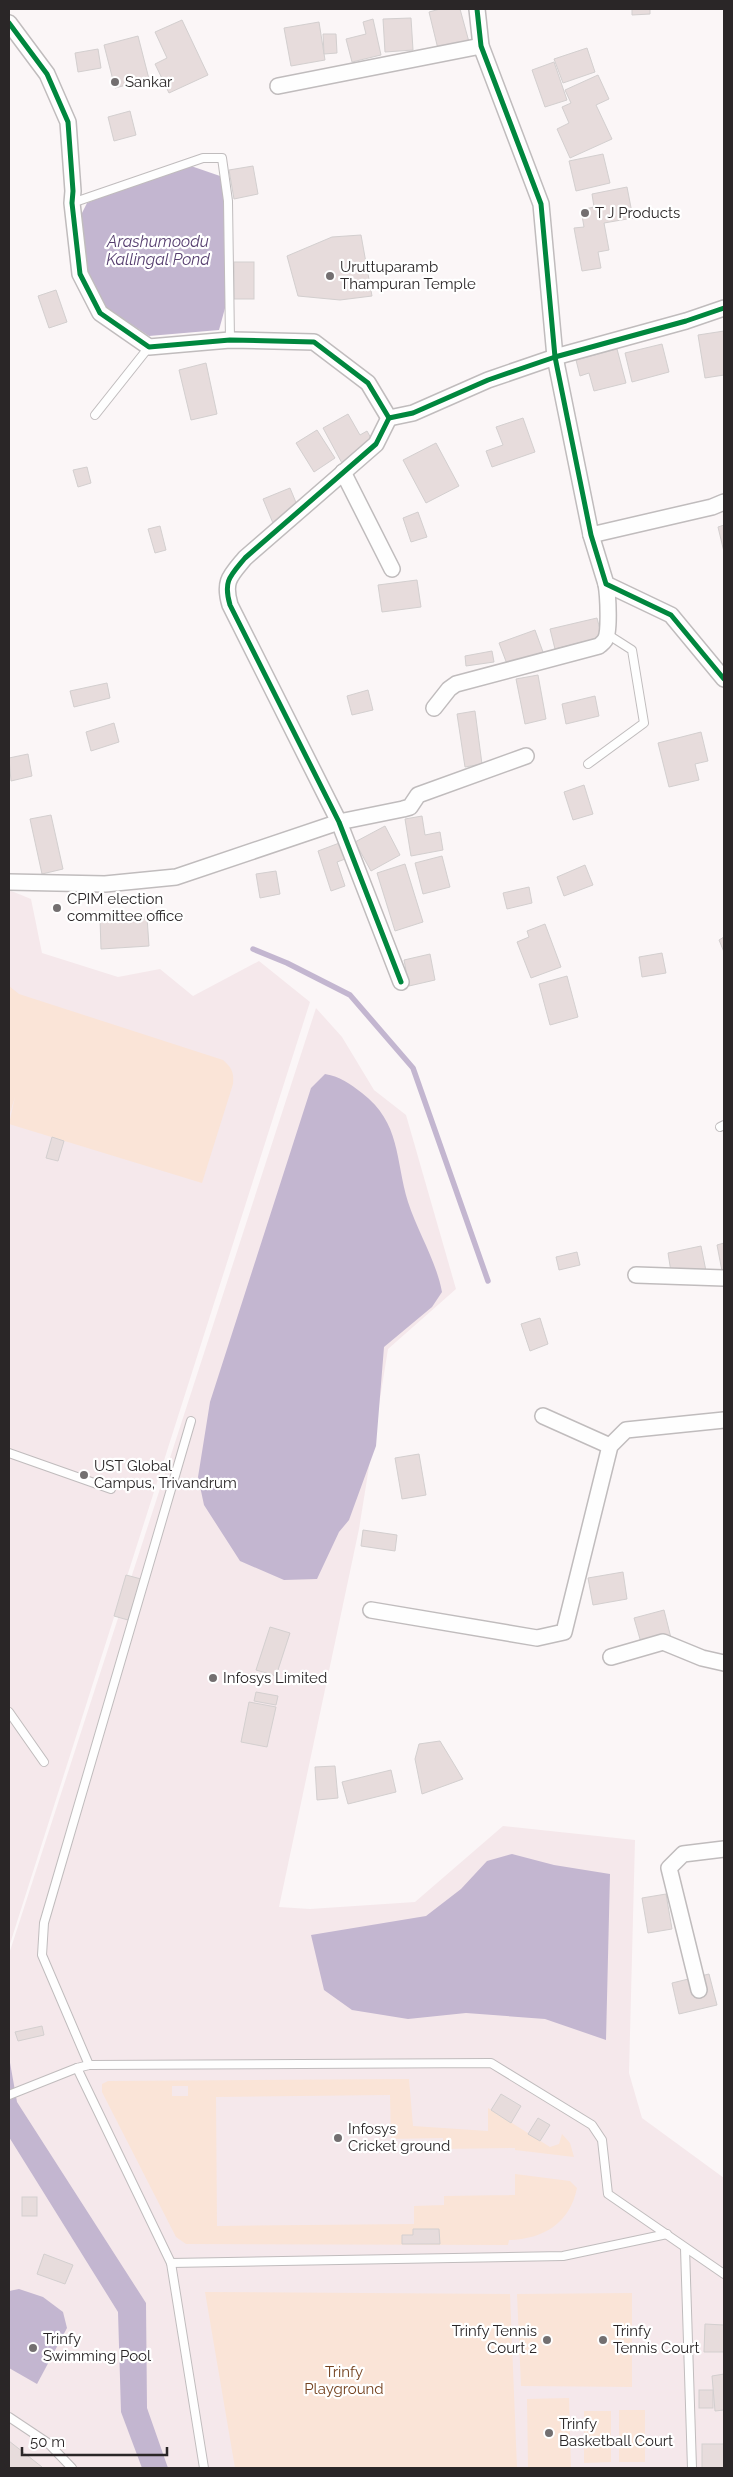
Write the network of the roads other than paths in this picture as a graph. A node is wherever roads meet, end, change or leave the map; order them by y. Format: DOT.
graph roads {
  1 [pos="476,9"];
  2 [pos="9,23"];
  3 [pos="481,46"];
  4 [pos="278,86"];
  5 [pos="72,203"];
  6 [pos="724,308"];
  7 [pos="230,340"];
  8 [pos="149,347"];
  9 [pos="555,357"];
  10 [pos="95,415"];
  11 [pos="390,418"];
  12 [pos="343,472"];
  13 [pos="724,502"];
  14 [pos="591,535"];
  15 [pos="392,569"];
  16 [pos="606,584"];
  17 [pos="607,634"];
  18 [pos="724,679"];
  19 [pos="434,708"];
  20 [pos="526,756"];
  21 [pos="588,764"];
  22 [pos="339,822"];
  23 [pos="9,882"];
  24 [pos="401,982"];
  25 [pos="636,1275"];
  26 [pos="724,1278"];
  27 [pos="543,1416"];
  28 [pos="724,1420"];
  29 [pos="191,1421"];
  30 [pos="610,1446"];
  31 [pos="9,1452"];
  32 [pos="111,1489"];
  33 [pos="371,1610"];
  34 [pos="611,1657"];
  35 [pos="724,1663"];
  36 [pos="9,1712"];
  37 [pos="44,1762"];
  38 [pos="724,1849"];
  39 [pos="699,1990"];
  40 [pos="89,2065"];
  41 [pos="77,2068"];
  42 [pos="9,2095"];
  43 [pos="667,2234"];
  44 [pos="685,2248"];
  45 [pos="171,2263"];
  46 [pos="724,2274"];
  47 [pos="9,2417"];
  48 [pos="72,2468"];
  49 [pos="204,2468"];
  50 [pos="692,2468"];
  1 -- 3 [label="street"];
  2 -- 5 [label="street"];
  3 -- 4 [label="street"];
  3 -- 9 [label="street"];
  5 -- 7 [label="lane"];
  5 -- 8 [label="street"];
  6 -- 9 [label="street"];
  7 -- 8 [label="street"];
  7 -- 11 [label="street"];
  8 -- 10 [label="lane"];
  9 -- 11 [label="street"];
  9 -- 14 [label="street"];
  11 -- 12 [label="street"];
  12 -- 15 [label="street"];
  12 -- 22 [label="street"];
  13 -- 14 [label="street"];
  14 -- 16 [label="street"];
  16 -- 17 [label="street"];
  16 -- 18 [label="street"];
  17 -- 19 [label="street"];
  17 -- 21 [label="lane"];
  20 -- 22 [label="street"];
  22 -- 23 [label="street"];
  22 -- 24 [label="street"];
  25 -- 26 [label="street"];
  27 -- 30 [label="street"];
  28 -- 30 [label="street"];
  29 -- 40 [label="lane"];
  30 -- 33 [label="street"];
  31 -- 32 [label="lane"];
  34 -- 35 [label="street"];
  36 -- 37 [label="lane"];
  38 -- 39 [label="street"];
  40 -- 41 [label="lane"];
  40 -- 43 [label="lane"];
  41 -- 42 [label="lane"];
  41 -- 45 [label="lane"];
  43 -- 44 [label="lane"];
  43 -- 45 [label="lane"];
  44 -- 46 [label="lane"];
  44 -- 50 [label="lane"];
  45 -- 49 [label="lane"];
  47 -- 48 [label="lane"];
}
